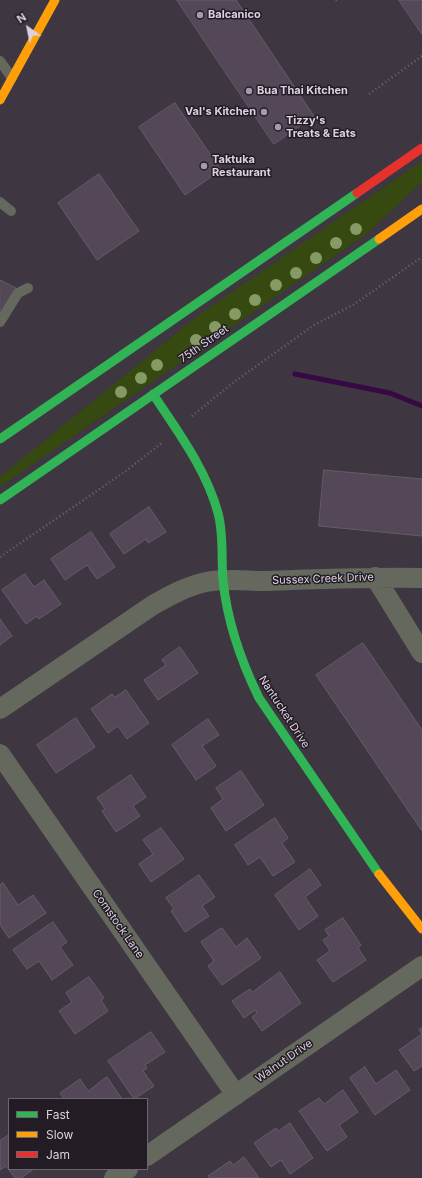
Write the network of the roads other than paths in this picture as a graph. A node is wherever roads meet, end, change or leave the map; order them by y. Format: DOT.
graph roads {
  1 [pos="55,0"];
  2 [pos="0,61"];
  3 [pos="12,78"];
  4 [pos="0,100"];
  5 [pos="422,148"];
  6 [pos="0,202"];
  7 [pos="422,209"];
  8 [pos="11,211"];
  9 [pos="28,288"];
  10 [pos="0,322"];
  11 [pos="153,394"];
  12 [pos="0,439"];
  13 [pos="0,500"];
  14 [pos="375,577"];
  15 [pos="422,578"];
  16 [pos="223,580"];
  17 [pos="422,653"];
  18 [pos="0,709"];
  19 [pos="0,754"];
  20 [pos="422,929"];
  21 [pos="422,966"];
  22 [pos="236,1094"];
  23 [pos="148,1155"];
  24 [pos="126,1170"];
  25 [pos="114,1178"];
  1 -- 3 [label="main road"];
  2 -- 3 [label="lane"];
  3 -- 4 [label="main road"];
  5 -- 12 [label="main road"];
  6 -- 8 [label="lane"];
  7 -- 11 [label="main road, 75th Street"];
  9 -- 10 [label="lane"];
  11 -- 13 [label="main road, 75th Street"];
  11 -- 16 [label="main road, Nantucket Drive"];
  14 -- 15 [label="street, Sussex Creek Drive"];
  14 -- 16 [label="street, Sussex Creek Drive"];
  14 -- 17 [label="street"];
  16 -- 18 [label="street"];
  16 -- 20 [label="main road, Nantucket Drive"];
  19 -- 22 [label="street, Comstock Lane"];
  21 -- 22 [label="street, Walnut Drive"];
  22 -- 23 [label="street, Walnut Drive"];
  24 -- 25 [label="street"];
}
